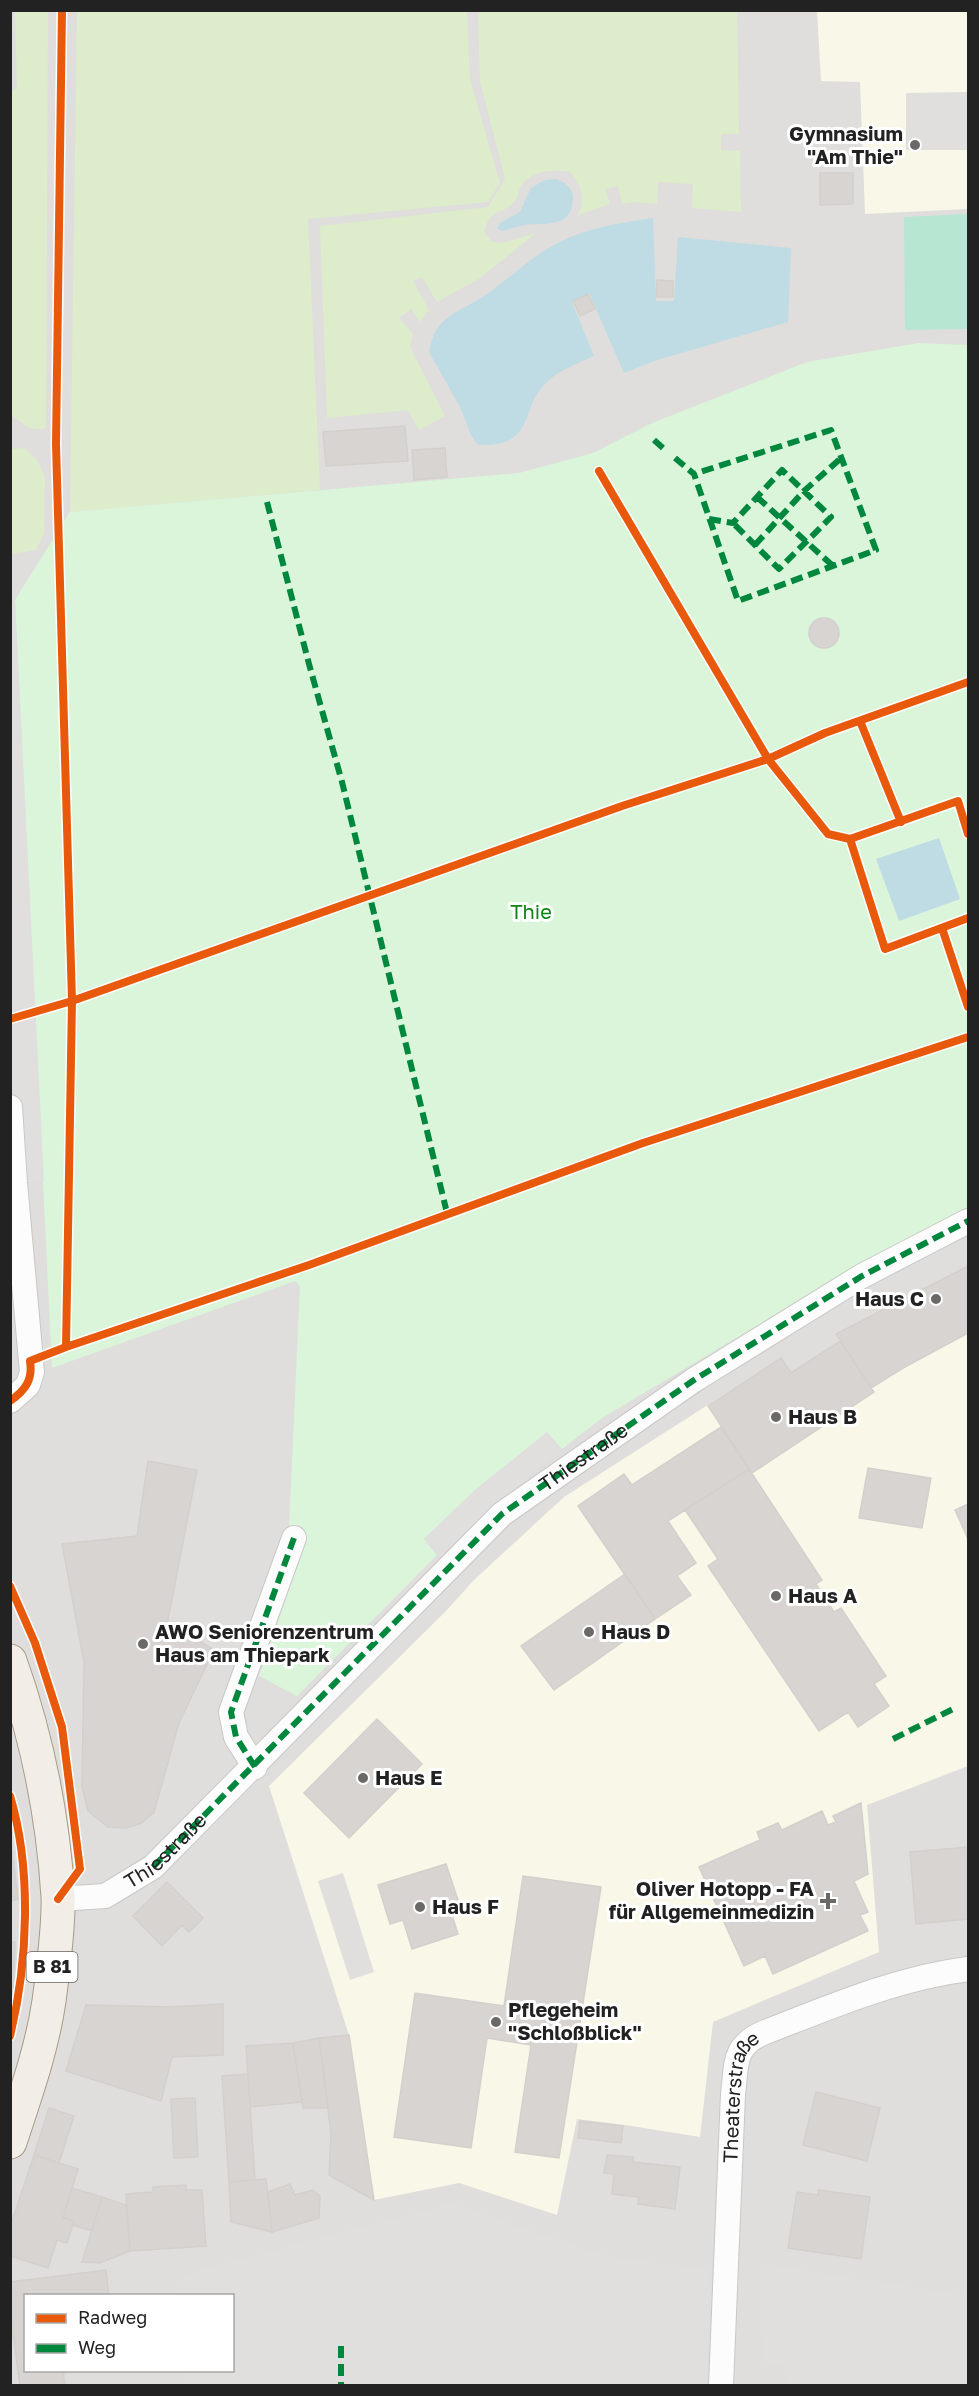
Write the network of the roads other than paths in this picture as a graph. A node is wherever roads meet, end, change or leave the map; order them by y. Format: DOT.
graph roads {
  1 [pos="10,1107"];
  2 [pos="969,1221"];
  3 [pos="10,1401"];
  4 [pos="294,1538"];
  5 [pos="10,1661"];
  6 [pos="255,1767"];
  7 [pos="58,1899"];
  8 [pos="969,1969"];
  9 [pos="10,2142"];
  10 [pos="721,2385"];
  1 -- 3 [label="street"];
  2 -- 6 [label="street, Thiestraße"];
  4 -- 6 [label="street"];
  5 -- 7 [label="main road, B 81"];
  6 -- 7 [label="street, Thiestraße"];
  7 -- 9 [label="main road, B 81"];
  8 -- 10 [label="street, Theaterstraße"];
}
